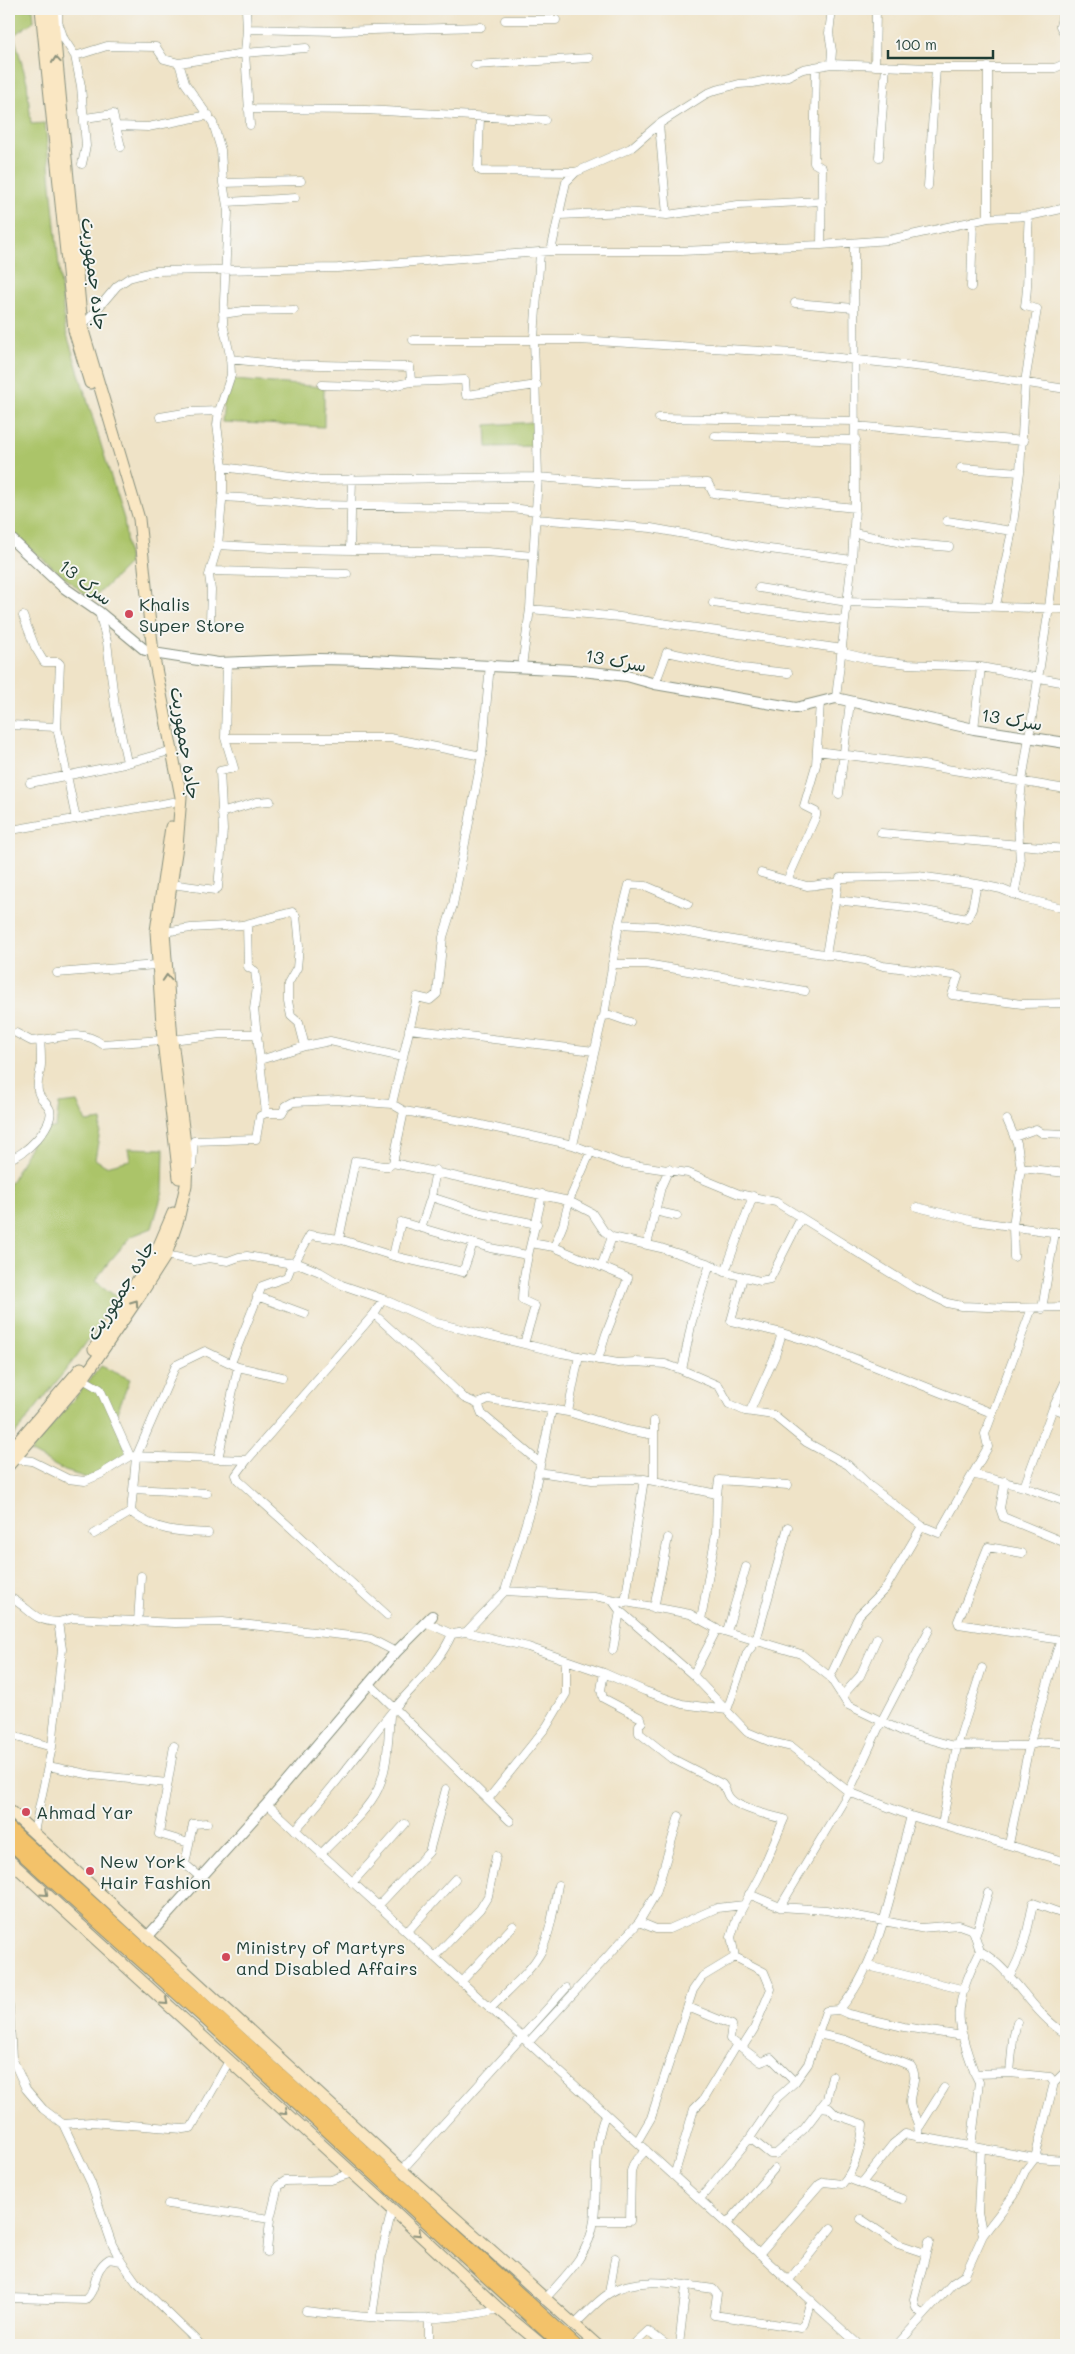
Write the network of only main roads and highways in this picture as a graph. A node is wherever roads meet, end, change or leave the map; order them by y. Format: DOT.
graph roads {
  1 [pos="41,9"];
  2 [pos="52,9"];
  3 [pos="149,651"];
  4 [pos="168,750"];
  5 [pos="168,1040"];
  6 [pos="10,1455"];
  7 [pos="9,1810"];
  8 [pos="9,1828"];
  9 [pos="9,1842"];
  10 [pos="9,1860"];
  11 [pos="1066,2340"];
  12 [pos="542,2345"];
  13 [pos="561,2345"];
  14 [pos="575,2345"];
  15 [pos="597,2345"];
  16 [pos="1062,2345"];
  1 -- 3 [label="main road, جاده جمهوریت"];
  3 -- 2 [label="main road, جاده جمهوریت, one-way"];
  3 -- 4 [label="main road, جاده جمهوریت"];
  4 -- 5 [label="main road, جاده جمهوریت"];
  5 -- 4 [label="main road, جاده جمهوریت, one-way"];
  5 -- 6 [label="main road, جاده جمهوریت"];
  6 -- 5 [label="main road, جاده جمهوریت, one-way"];
  7 -- 15 [label="main road"];
  8 -- 14 [label="main road"];
  9 -- 13 [label="main road"];
  10 -- 12 [label="main road, one-way"];
  11 -- 16 [label="main road"];
}
